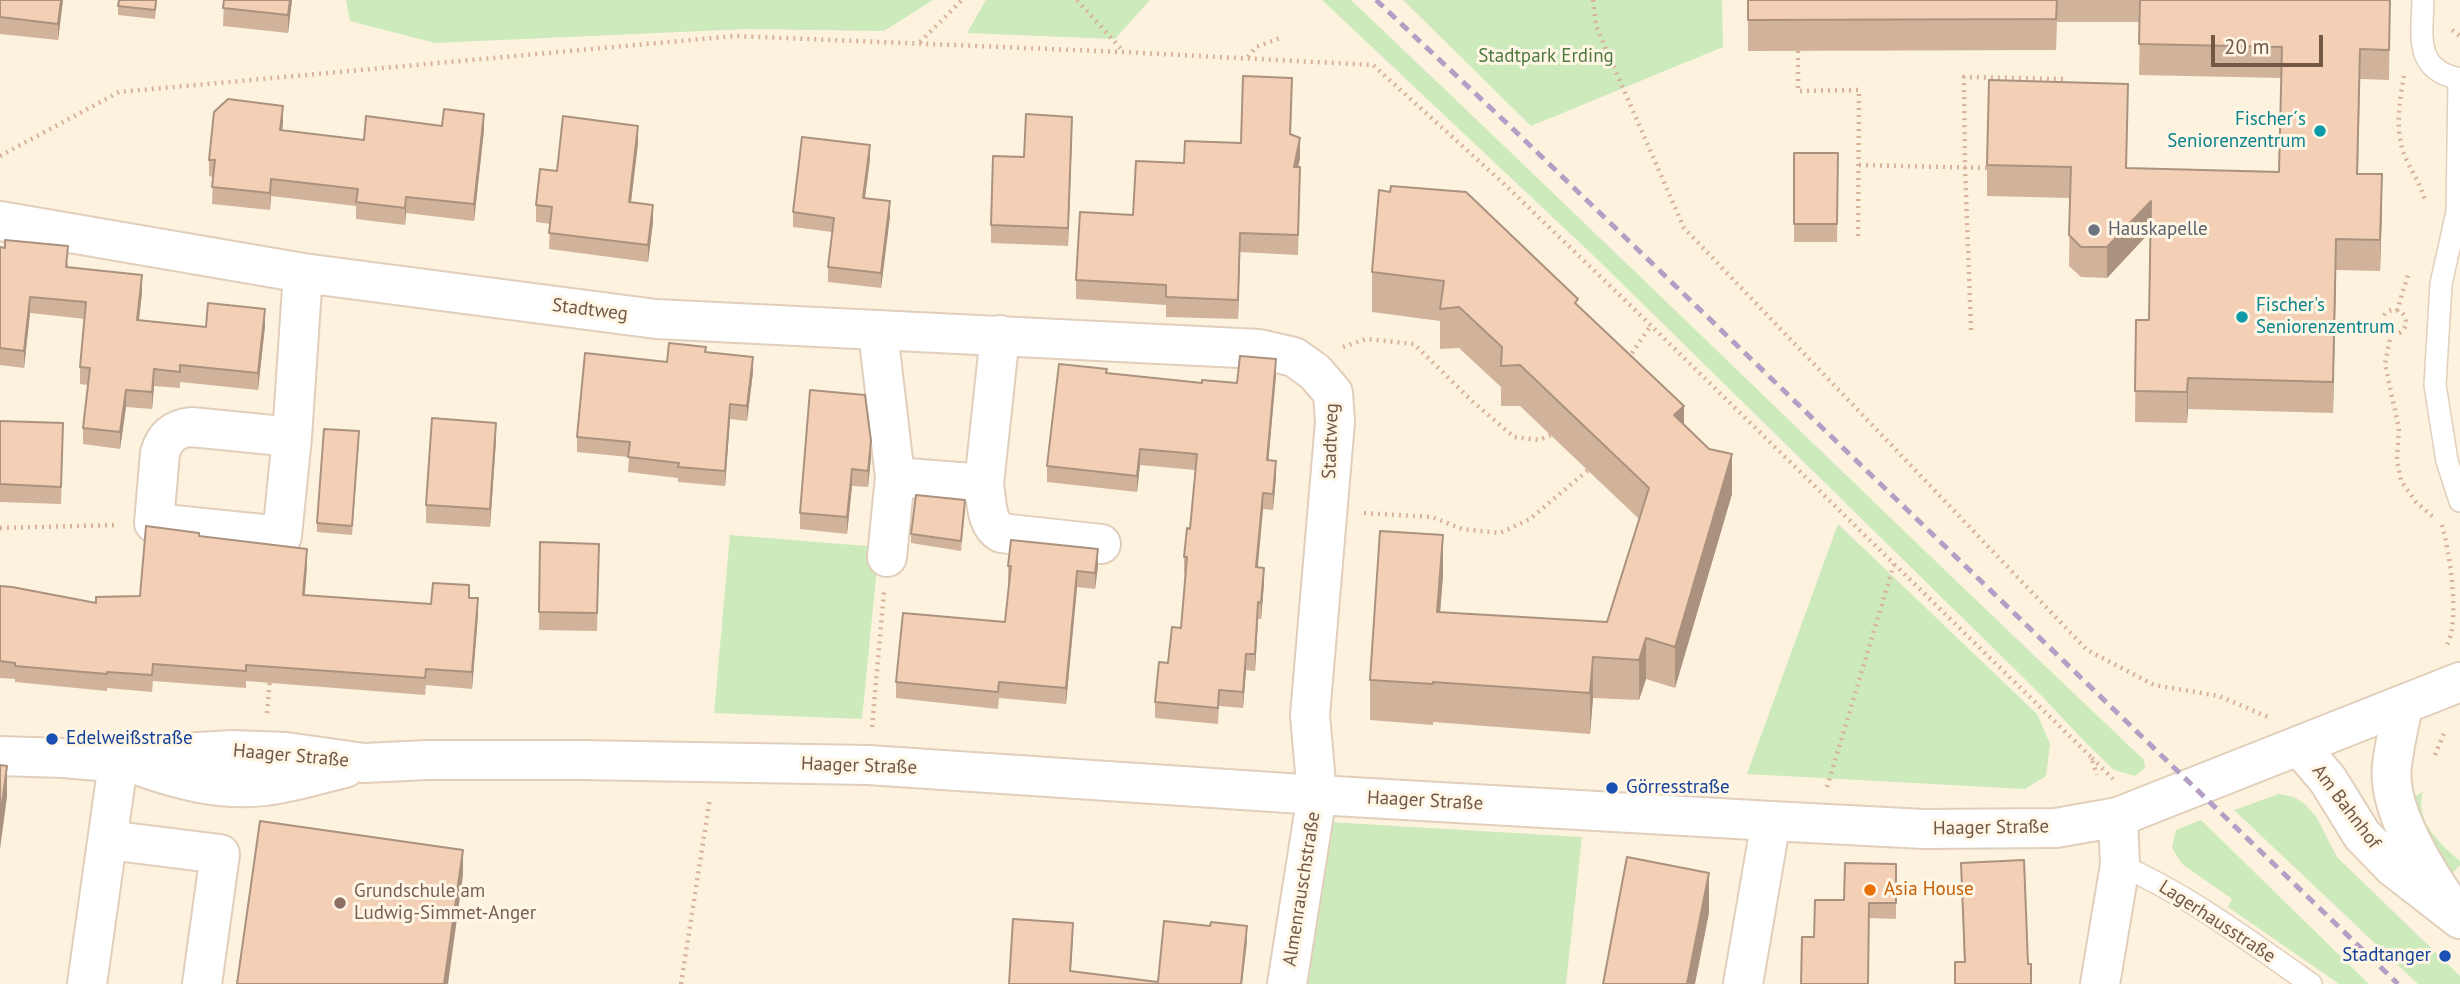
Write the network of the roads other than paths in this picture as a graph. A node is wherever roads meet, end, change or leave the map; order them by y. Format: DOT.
graph roads {
  1 [pos="2423,0"];
  2 [pos="2460,79"];
  3 [pos="0,221"];
  4 [pos="303,273"];
  5 [pos="878,331"];
  6 [pos="1000,335"];
  7 [pos="292,437"];
  8 [pos="895,477"];
  9 [pos="984,484"];
  10 [pos="2460,501"];
  11 [pos="1101,544"];
  12 [pos="887,557"];
  13 [pos="2451,665"];
  14 [pos="2403,706"];
  15 [pos="2288,734"];
  16 [pos="0,756"];
  17 [pos="127,764"];
  18 [pos="1317,795"];
  19 [pos="2118,817"];
  20 [pos="1771,821"];
  21 [pos="108,840"];
  22 [pos="2120,865"];
  23 [pos="2460,919"];
  24 [pos="87,984"];
  25 [pos="202,984"];
  26 [pos="1287,984"];
  27 [pos="1743,984"];
  28 [pos="2100,984"];
  29 [pos="2311,984"];
  1 -- 2 [label="lane"];
  2 -- 10 [label="lane"];
  3 -- 4 [label="street, Stadtweg"];
  4 -- 5 [label="street, Stadtweg"];
  4 -- 7 [label="street"];
  5 -- 6 [label="street, Stadtweg"];
  5 -- 8 [label="street"];
  6 -- 9 [label="street"];
  6 -- 18 [label="street, Stadtweg"];
  7 -- 7 [label="street"];
  8 -- 9 [label="street"];
  8 -- 12 [label="street"];
  9 -- 11 [label="street"];
  13 -- 14 [label="street, Haager Straße"];
  14 -- 15 [label="street, Haager Straße"];
  14 -- 23 [label="street, Am Bahnhof"];
  15 -- 19 [label="street, Haager Straße"];
  15 -- 23 [label="street, Am Bahnhof"];
  16 -- 17 [label="street, Haager Straße"];
  17 -- 18 [label="street, Haager Straße"];
  17 -- 21 [label="street"];
  18 -- 20 [label="street, Haager Straße"];
  18 -- 26 [label="street, Almenrauschstraße"];
  19 -- 20 [label="street, Haager Straße"];
  19 -- 22 [label="street"];
  20 -- 27 [label="street"];
  21 -- 24 [label="street"];
  21 -- 25 [label="street"];
  22 -- 28 [label="street"];
  22 -- 29 [label="lane, Lagerhausstraße"];
}
